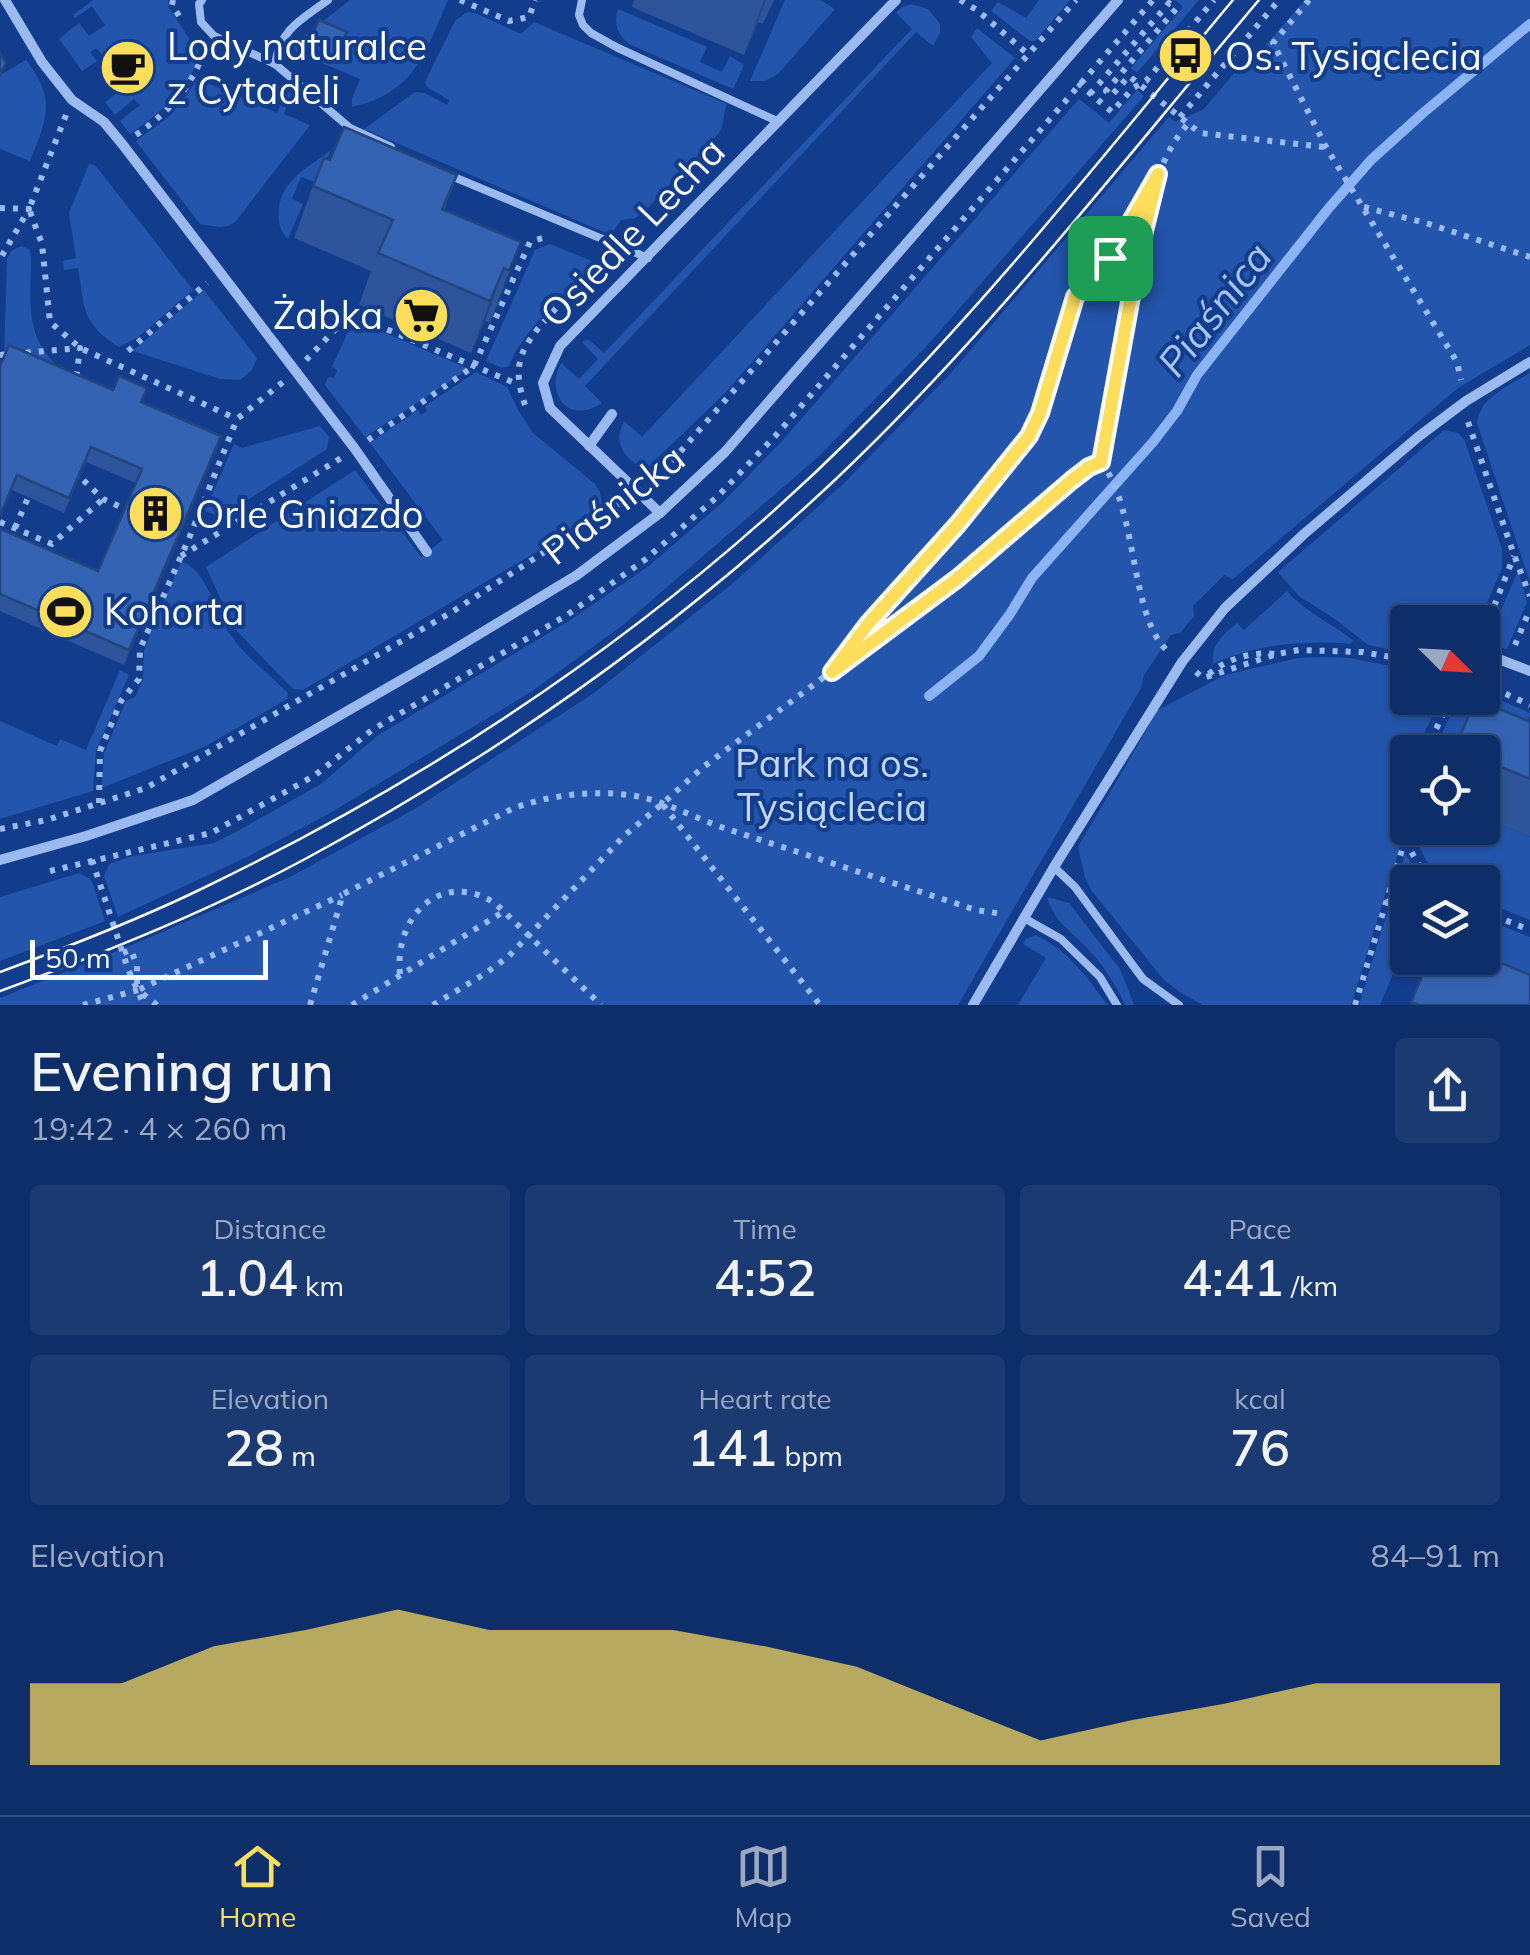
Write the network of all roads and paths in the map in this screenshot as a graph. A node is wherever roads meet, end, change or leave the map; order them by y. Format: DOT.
graph roads {
  1 [pos="5,0"];
  2 [pos="173,0"];
  3 [pos="202,0"];
  4 [pos="328,0"];
  5 [pos="460,0"];
  6 [pos="535,0"];
  7 [pos="582,0"];
  8 [pos="896,0"];
  9 [pos="960,0"];
  10 [pos="1076,0"];
  11 [pos="1118,0"];
  12 [pos="1153,0"];
  13 [pos="1214,0"];
  14 [pos="1279,0"];
  15 [pos="1309,0"];
  16 [pos="183,21"];
  17 [pos="193,36"];
  18 [pos="1029,55"];
  19 [pos="275,64"];
  20 [pos="1139,84"];
  21 [pos="1086,90"];
  22 [pos="72,100"];
  23 [pos="1180,117"];
  24 [pos="779,122"];
  25 [pos="1188,124"];
  26 [pos="122,144"];
  27 [pos="1326,147"];
  28 [pos="400,152"];
  29 [pos="433,167"];
  30 [pos="1158,174"];
  31 [pos="0,208"];
  32 [pos="29,209"];
  33 [pos="551,236"];
  34 [pos="593,253"];
  35 [pos="1530,257"];
  36 [pos="648,258"];
  37 [pos="0,259"];
  38 [pos="607,259"];
  39 [pos="221,270"];
  40 [pos="80,348"];
  41 [pos="128,351"];
  42 [pos="0,355"];
  43 [pos="1530,362"];
  44 [pos="474,366"];
  45 [pos="296,371"];
  46 [pos="518,384"];
  47 [pos="74,390"];
  48 [pos="612,414"];
  49 [pos="237,419"];
  50 [pos="589,446"];
  51 [pos="355,449"];
  52 [pos="1101,462"];
  53 [pos="68,473"];
  54 [pos="36,479"];
  55 [pos="637,491"];
  56 [pos="103,499"];
  57 [pos="126,509"];
  58 [pos="660,512"];
  59 [pos="0,522"];
  60 [pos="15,528"];
  61 [pos="181,533"];
  62 [pos="190,536"];
  63 [pos="428,552"];
  64 [pos="181,556"];
  65 [pos="1514,556"];
  66 [pos="1523,577"];
  67 [pos="1530,596"];
  68 [pos="1494,605"];
  69 [pos="1390,657"];
  70 [pos="1502,660"];
  71 [pos="1182,662"];
  72 [pos="1530,671"];
  73 [pos="832,672"];
  74 [pos="1500,691"];
  75 [pos="1530,705"];
  76 [pos="100,803"];
  77 [pos="662,804"];
  78 [pos="0,829"];
  79 [pos="86,836"];
  80 [pos="1403,845"];
  81 [pos="0,860"];
  82 [pos="1054,867"];
  83 [pos="343,894"];
  84 [pos="1390,900"];
  85 [pos="1386,902"];
  86 [pos="503,912"];
  87 [pos="1024,918"];
  88 [pos="1500,918"];
  89 [pos="1530,930"];
  90 [pos="528,935"];
  91 [pos="400,974"];
  92 [pos="138,990"];
  93 [pos="83,1005"];
  94 [pos="144,1005"];
  95 [pos="157,1005"];
  96 [pos="310,1005"];
  97 [pos="352,1005"];
  98 [pos="433,1005"];
  99 [pos="601,1005"];
  100 [pos="820,1005"];
  101 [pos="972,1005"];
  102 [pos="1117,1005"];
  103 [pos="1179,1005"];
  104 [pos="1355,1005"];
  1 -- 22 [label="street"];
  2 -- 16 [label="path"];
  3 -- 19 [label="lane"];
  4 -- 19 [label="lane"];
  5 -- 6 [label="path"];
  7 -- 24 [label="lane"];
  8 -- 24 [label="street, Osiedle Lecha"];
  9 -- 18 [label="path"];
  10 -- 18 [label="path"];
  11 -- 58 [label="street, Piaśnicka"];
  12 -- 21 [label="path"];
  13 -- 20 [label="path"];
  14 -- 23 [label="path"];
  15 -- 27 [label="path"];
  17 -- 26 [label="path"];
  18 -- 55 [label="path"];
  19 -- 28 [label="lane"];
  20 -- 21 [label="path"];
  20 -- 21 [label="path"];
  20 -- 23 [label="path"];
  22 -- 26 [label="street"];
  22 -- 32 [label="path"];
  23 -- 25 [label="path"];
  24 -- 36 [label="street, Osiedle Lecha"];
  25 -- 27 [label="path"];
  25 -- 30 [label="path"];
  26 -- 39 [label="street"];
  27 -- 35 [label="path"];
  29 -- 36 [label="lane"];
  30 -- 52 [label="path"];
  30 -- 73 [label="path"];
  31 -- 32 [label="path"];
  32 -- 37 [label="path"];
  32 -- 40 [label="path"];
  33 -- 44 [label="path"];
  34 -- 38 [label="path"];
  36 -- 50 [label="street, Osiedle Lecha"];
  39 -- 41 [label="path"];
  39 -- 45 [label="street"];
  40 -- 42 [label="path"];
  40 -- 47 [label="path"];
  40 -- 49 [label="path"];
  43 -- 71 [label="street"];
  44 -- 45 [label="path"];
  44 -- 46 [label="path"];
  44 -- 51 [label="path"];
  45 -- 49 [label="path"];
  45 -- 51 [label="street"];
  48 -- 50 [label="street"];
  49 -- 62 [label="path"];
  50 -- 55 [label="street, Osiedle Lecha"];
  51 -- 63 [label="street"];
  51 -- 64 [label="path"];
  52 -- 71 [label="path"];
  52 -- 73 [label="path"];
  53 -- 56 [label="path"];
  54 -- 60 [label="path"];
  55 -- 58 [label="street, Osiedle Lecha"];
  55 -- 76 [label="path"];
  56 -- 57 [label="path"];
  56 -- 60 [label="path"];
  58 -- 79 [label="street, Piaśnicka"];
  59 -- 60 [label="path"];
  61 -- 62 [label="path"];
  62 -- 64 [label="path"];
  64 -- 76 [label="path"];
  65 -- 68 [label="path"];
  66 -- 67 [label="path"];
  69 -- 71 [label="path"];
  70 -- 72 [label="street"];
  71 -- 82 [label="street"];
  73 -- 77 [label="path"];
  74 -- 75 [label="path"];
  76 -- 78 [label="path"];
  77 -- 83 [label="path"];
  77 -- 87 [label="path"];
  77 -- 90 [label="path"];
  77 -- 100 [label="path"];
  79 -- 81 [label="street, Piaśnicka"];
  79 -- 92 [label="path"];
  80 -- 85 [label="path"];
  82 -- 87 [label="street"];
  82 -- 103 [label="lane"];
  83 -- 92 [label="path"];
  83 -- 96 [label="path"];
  84 -- 85 [label="path"];
  85 -- 104 [label="path"];
  86 -- 90 [label="path"];
  86 -- 91 [label="path"];
  86 -- 91 [label="path"];
  87 -- 101 [label="street"];
  87 -- 102 [label="lane"];
  88 -- 89 [label="path"];
  90 -- 98 [label="path"];
  90 -- 99 [label="path"];
  91 -- 97 [label="path"];
  92 -- 93 [label="path"];
  92 -- 94 [label="path"];
  92 -- 95 [label="path"];
}
